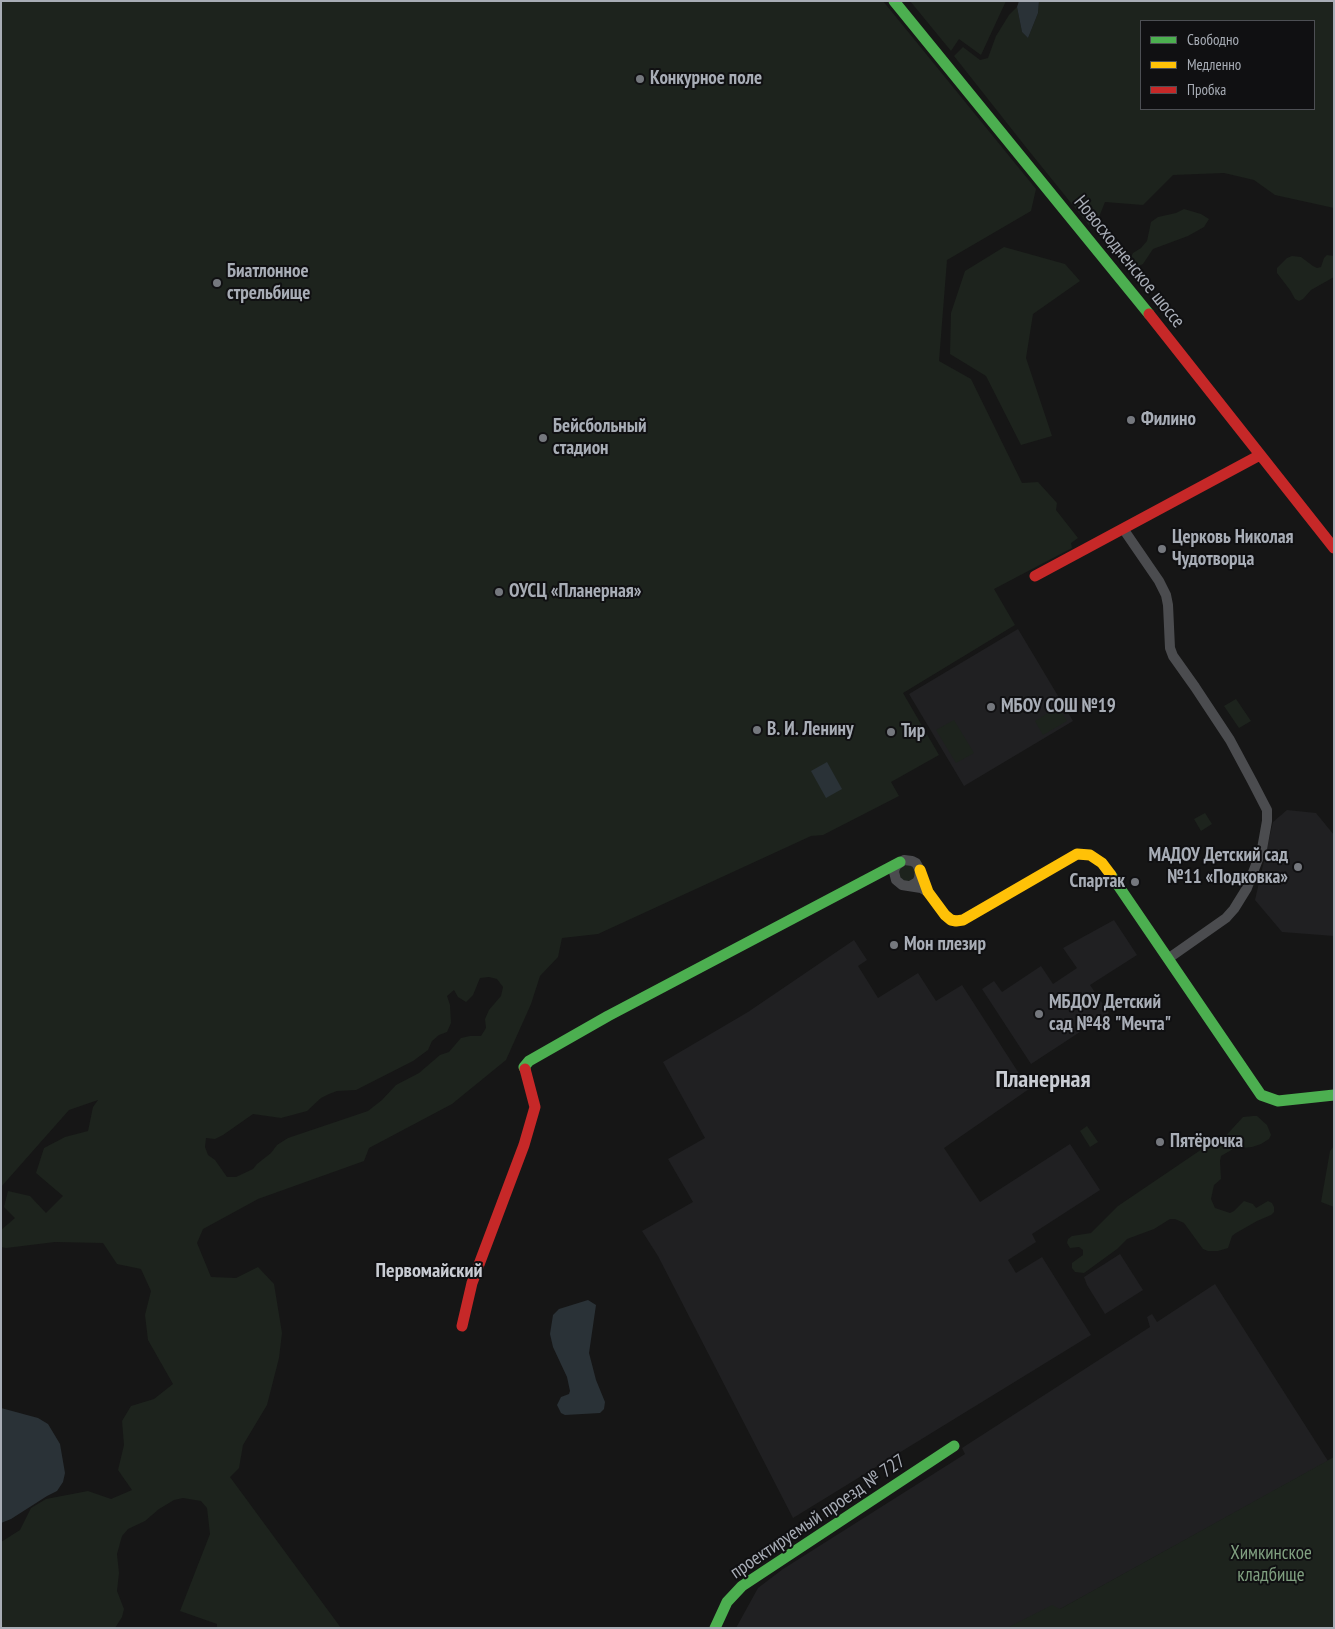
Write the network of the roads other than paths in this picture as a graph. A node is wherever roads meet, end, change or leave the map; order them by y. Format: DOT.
graph roads {
  1 [pos="894,1"];
  2 [pos="1260,455"];
  3 [pos="1124,530"];
  4 [pos="1334,548"];
  5 [pos="1036,576"];
  6 [pos="900,862"];
  7 [pos="920,870"];
  8 [pos="881,872"];
  9 [pos="894,876"];
  10 [pos="910,886"];
  11 [pos="928,892"];
  12 [pos="1169,958"];
  13 [pos="1334,1095"];
  14 [pos="462,1326"];
  15 [pos="954,1446"];
  16 [pos="715,1628"];
  1 -- 2 [label="street, Новосходненское шоссе"];
  2 -- 3 [label="street"];
  2 -- 4 [label="street, Новосходненское шоссе"];
  3 -- 5 [label="street"];
  3 -- 12 [label="street"];
  6 -- 7 [label="street"];
  6 -- 8 [label="street"];
  6 -- 9 [label="street"];
  7 -- 10 [label="street"];
  7 -- 11 [label="street"];
  8 -- 9 [label="street"];
  8 -- 14 [label="street"];
  9 -- 10 [label="street"];
  10 -- 11 [label="street"];
  11 -- 12 [label="street"];
  12 -- 13 [label="street"];
  15 -- 16 [label="street, проектируемый проезд № 727"];
}
